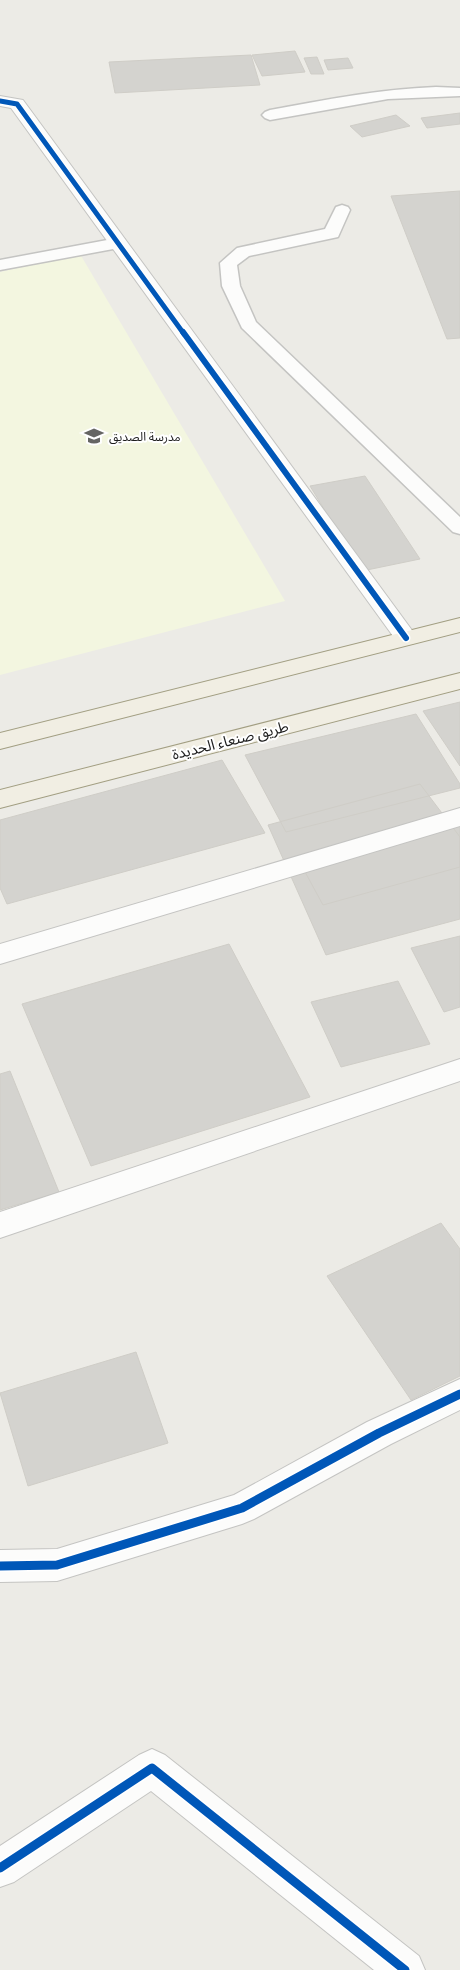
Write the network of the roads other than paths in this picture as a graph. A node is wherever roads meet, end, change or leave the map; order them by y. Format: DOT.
graph roads {
  1 [pos="460,92"];
  2 [pos="0,102"];
  3 [pos="270,115"];
  4 [pos="342,210"];
  5 [pos="118,243"];
  6 [pos="0,265"];
  7 [pos="460,528"];
  8 [pos="460,625"];
  9 [pos="406,638"];
  10 [pos="460,681"];
  11 [pos="0,741"];
  12 [pos="0,799"];
  13 [pos="460,817"];
  14 [pos="0,954"];
  15 [pos="460,1070"];
  16 [pos="0,1225"];
  17 [pos="460,1394"];
  18 [pos="0,1566"];
  19 [pos="0,1868"];
  20 [pos="405,1970"];
  1 -- 3 [label="lane"];
  2 -- 5 [label="street"];
  4 -- 7 [label="lane"];
  5 -- 6 [label="lane"];
  5 -- 9 [label="street"];
  8 -- 9 [label="main road"];
  9 -- 11 [label="main road"];
  10 -- 12 [label="main road, طريق صنعاء الحديدة"];
  13 -- 14 [label="street"];
  15 -- 16 [label="street"];
  17 -- 18 [label="street"];
  19 -- 20 [label="street"];
}
